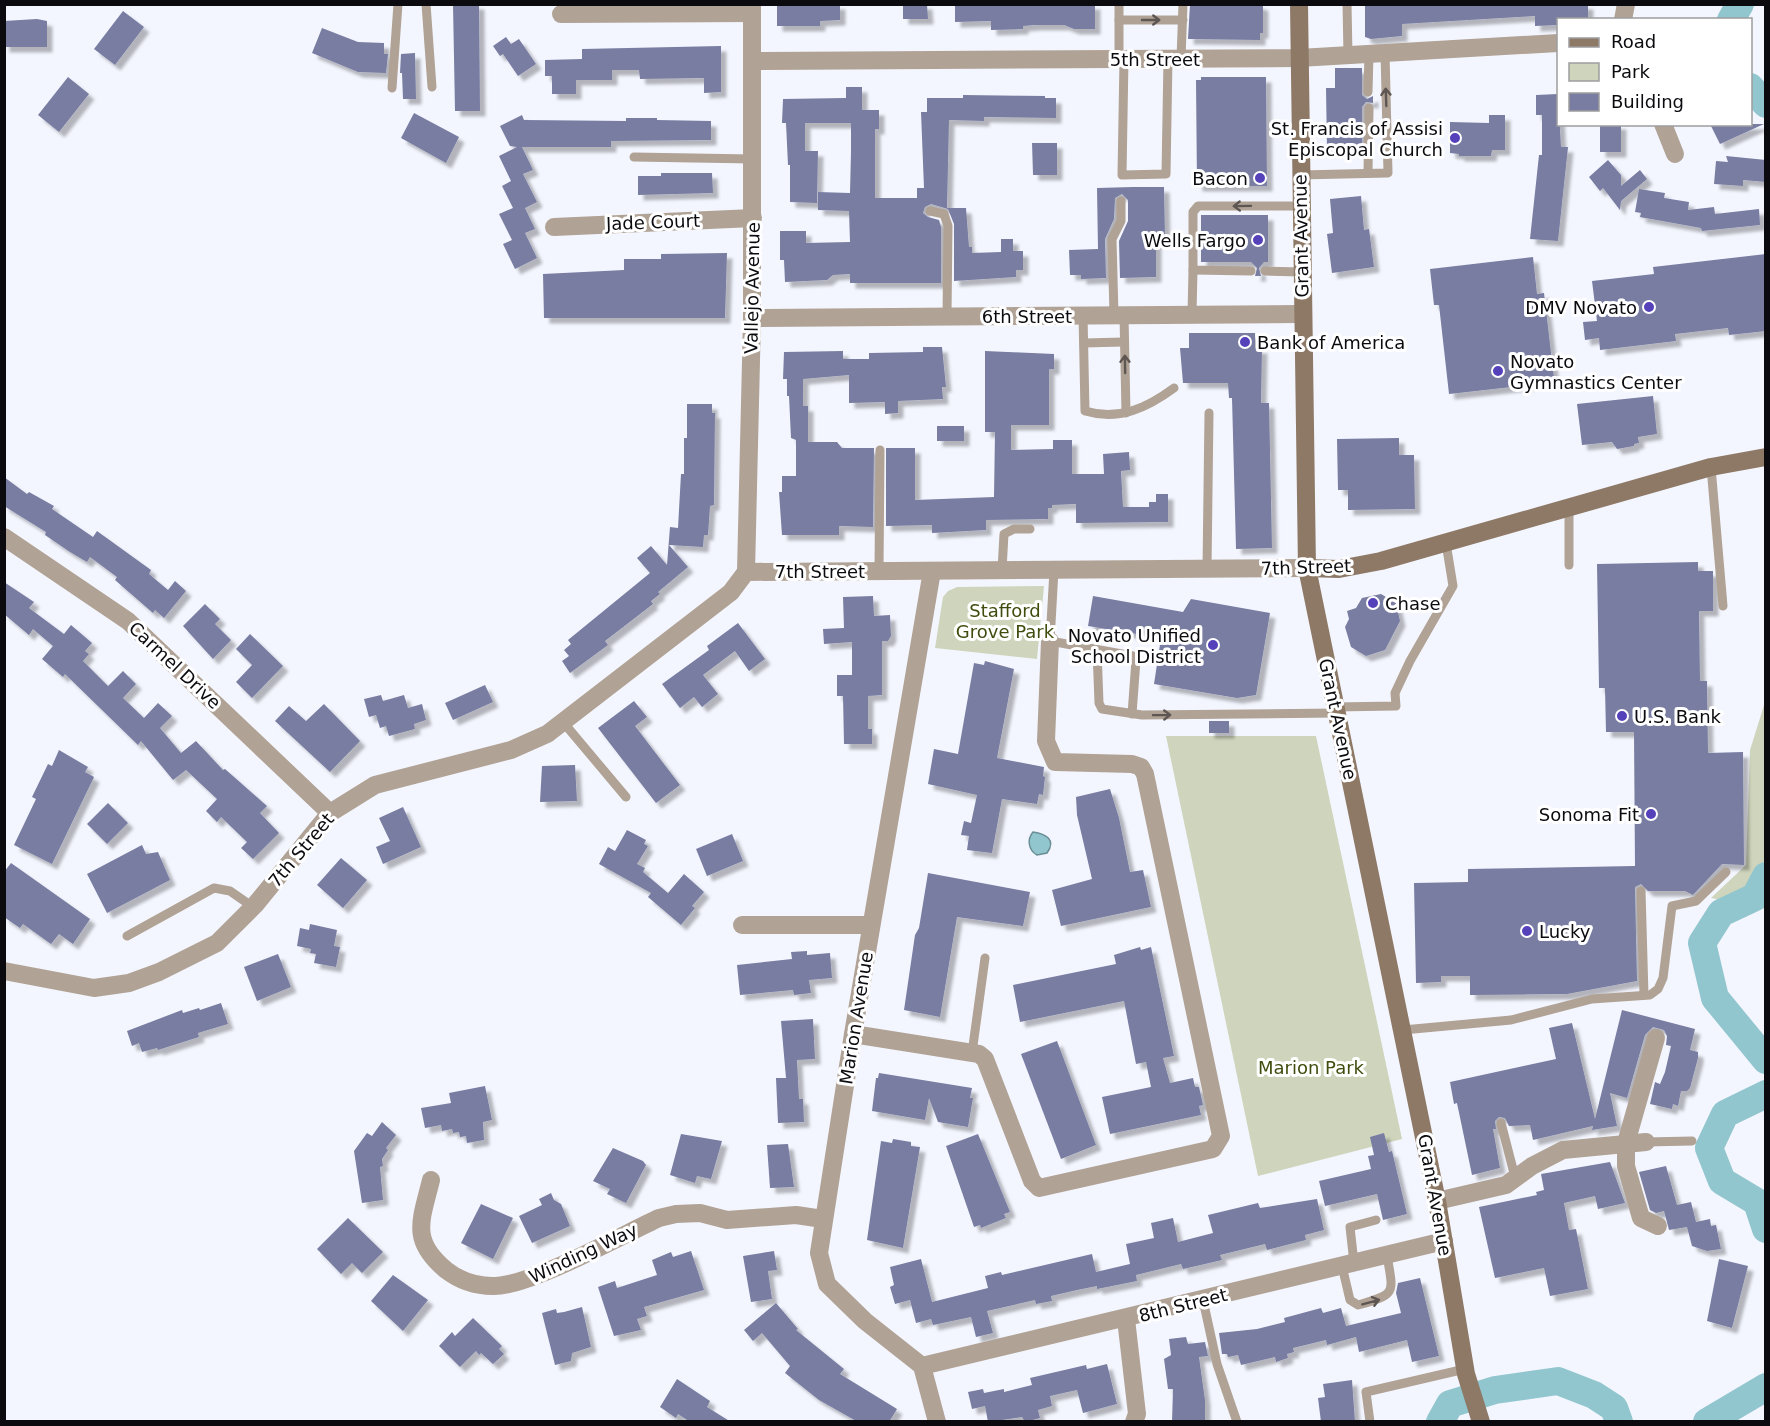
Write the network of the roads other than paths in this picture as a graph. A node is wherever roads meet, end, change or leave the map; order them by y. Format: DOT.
graph roads {
  1 [pos="398,4"];
  2 [pos="426,4"];
  3 [pos="1119,4"];
  4 [pos="1183,4"];
  5 [pos="1299,4"];
  6 [pos="1347,4"];
  7 [pos="752,9"];
  8 [pos="561,14"];
  9 [pos="1119,20"];
  10 [pos="1183,20"];
  11 [pos="1557,43"];
  12 [pos="1377,54"];
  13 [pos="1348,55"];
  14 [pos="1299,58"];
  15 [pos="1121,59"];
  16 [pos="1175,59"];
  17 [pos="752,61"];
  18 [pos="432,87"];
  19 [pos="392,88"];
  20 [pos="1368,92"];
  21 [pos="1369,108"];
  22 [pos="1664,126"];
  23 [pos="1675,154"];
  24 [pos="634,157"];
  25 [pos="752,159"];
  26 [pos="1368,173"];
  27 [pos="1300,175"];
  28 [pos="1121,201"];
  29 [pos="1300,206"];
  30 [pos="930,211"];
  31 [pos="753,218"];
  32 [pos="554,227"];
  33 [pos="1193,270"];
  34 [pos="1251,271"];
  35 [pos="1264,271"];
  36 [pos="1301,272"];
  37 [pos="1301,314"];
  38 [pos="1083,315"];
  39 [pos="1119,315"];
  40 [pos="1192,315"];
  41 [pos="947,316"];
  42 [pos="752,318"];
  43 [pos="1124,342"];
  44 [pos="1084,343"];
  45 [pos="1174,388"];
  46 [pos="1126,413"];
  47 [pos="1209,413"];
  48 [pos="880,450"];
  49 [pos="1766,457"];
  50 [pos="1711,467"];
  51 [pos="1569,508"];
  52 [pos="1030,529"];
  53 [pos="4,537"];
  54 [pos="1446,543"];
  55 [pos="1569,565"];
  56 [pos="1307,568"];
  57 [pos="1207,569"];
  58 [pos="1002,570"];
  59 [pos="1054,570"];
  60 [pos="879,571"];
  61 [pos="932,571"];
  62 [pos="746,572"];
  63 [pos="1724,606"];
  64 [pos="1050,641"];
  65 [pos="1097,650"];
  66 [pos="1336,710"];
  67 [pos="1132,714"];
  68 [pos="563,722"];
  69 [pos="626,797"];
  70 [pos="330,813"];
  71 [pos="1726,872"];
  72 [pos="1641,891"];
  73 [pos="253,907"];
  74 [pos="742,925"];
  75 [pos="871,925"];
  76 [pos="127,936"];
  77 [pos="985,958"];
  78 [pos="4,971"];
  79 [pos="1644,995"];
  80 [pos="1403,1030"];
  81 [pos="853,1034"];
  82 [pos="1656,1038"];
  83 [pos="972,1053"];
  84 [pos="1501,1123"];
  85 [pos="1692,1141"];
  86 [pos="1646,1142"];
  87 [pos="1626,1143"];
  88 [pos="1515,1178"];
  89 [pos="431,1180"];
  90 [pos="1437,1201"];
  91 [pos="823,1219"];
  92 [pos="1376,1220"];
  93 [pos="1658,1227"];
  94 [pos="1444,1241"];
  95 [pos="1387,1255"];
  96 [pos="1348,1264"];
  97 [pos="1203,1300"];
  98 [pos="1126,1319"];
  99 [pos="922,1366"];
  100 [pos="1466,1372"];
  101 [pos="1473,1415"];
  102 [pos="937,1422"];
  103 [pos="1134,1422"];
  104 [pos="1237,1422"];
  105 [pos="1370,1422"];
  1 -- 19 [label="lane"];
  2 -- 18 [label="lane"];
  3 -- 9 [label="lane"];
  4 -- 10 [label="lane"];
  5 -- 14 [label="street, Grant Avenue"];
  6 -- 13 [label="lane"];
  7 -- 8 [label="street"];
  7 -- 17 [label="street, Vallejo Avenue"];
  9 -- 10 [label="lane, one-way"];
  9 -- 15 [label="lane"];
  10 -- 16 [label="lane"];
  11 -- 12 [label="street, 5th Street"];
  12 -- 13 [label="street, 5th Street"];
  12 -- 20 [label="lane"];
  26 -- 12 [label="lane, one-way"];
  13 -- 14 [label="street, 5th Street"];
  14 -- 16 [label="street, 5th Street"];
  14 -- 27 [label="street, Grant Avenue"];
  15 -- 16 [label="street, 5th Street"];
  15 -- 16 [label="lane"];
  15 -- 17 [label="street, 5th Street"];
  17 -- 25 [label="street, Vallejo Avenue"];
  21 -- 26 [label="lane"];
  22 -- 23 [label="street"];
  24 -- 25 [label="lane"];
  25 -- 31 [label="street, Vallejo Avenue"];
  26 -- 27 [label="lane"];
  27 -- 29 [label="street, Grant Avenue"];
  28 -- 39 [label="lane"];
  29 -- 33 [label="lane, one-way"];
  29 -- 36 [label="street, Grant Avenue"];
  30 -- 41 [label="lane"];
  31 -- 32 [label="street, Jade Court"];
  31 -- 42 [label="street, Vallejo Avenue"];
  33 -- 34 [label="lane"];
  33 -- 40 [label="lane"];
  35 -- 36 [label="lane"];
  36 -- 37 [label="street, Grant Avenue"];
  37 -- 40 [label="street, 6th Street"];
  37 -- 56 [label="street, Grant Avenue"];
  38 -- 39 [label="street, 6th Street"];
  38 -- 41 [label="street, 6th Street"];
  38 -- 44 [label="lane"];
  39 -- 40 [label="street, 6th Street"];
  39 -- 43 [label="lane"];
  41 -- 42 [label="street, 6th Street"];
  42 -- 62 [label="street, Vallejo Avenue"];
  43 -- 44 [label="lane"];
  46 -- 43 [label="lane, one-way"];
  44 -- 46 [label="lane"];
  45 -- 46 [label="lane"];
  47 -- 57 [label="lane"];
  48 -- 60 [label="lane"];
  49 -- 50 [label="street, 7th Street"];
  50 -- 51 [label="street, 7th Street"];
  50 -- 63 [label="lane"];
  51 -- 54 [label="street, 7th Street"];
  51 -- 55 [label="lane"];
  52 -- 58 [label="lane"];
  53 -- 70 [label="street, Carmel Drive"];
  54 -- 56 [label="street, 7th Street"];
  54 -- 66 [label="lane"];
  56 -- 57 [label="street, 7th Street"];
  56 -- 66 [label="street, Grant Avenue"];
  57 -- 59 [label="street, 7th Street"];
  58 -- 59 [label="street, 7th Street"];
  58 -- 61 [label="street, 7th Street"];
  59 -- 64 [label="lane"];
  60 -- 61 [label="street, 7th Street"];
  60 -- 62 [label="street, 7th Street"];
  61 -- 75 [label="street, Marion Avenue"];
  62 -- 68 [label="street, 7th Street"];
  64 -- 65 [label="lane"];
  64 -- 83 [label="street"];
  65 -- 67 [label="lane"];
  65 -- 67 [label="lane"];
  67 -- 66 [label="lane, one-way"];
  66 -- 80 [label="street, Grant Avenue"];
  68 -- 69 [label="lane"];
  68 -- 70 [label="street, 7th Street"];
  70 -- 73 [label="street, 7th Street"];
  71 -- 79 [label="lane"];
  72 -- 79 [label="lane"];
  73 -- 76 [label="lane"];
  73 -- 78 [label="street, 7th Street"];
  74 -- 75 [label="street"];
  75 -- 81 [label="street, Marion Avenue"];
  77 -- 83 [label="lane"];
  79 -- 80 [label="lane"];
  80 -- 90 [label="street, Grant Avenue"];
  81 -- 83 [label="street"];
  81 -- 91 [label="street, Marion Avenue"];
  82 -- 87 [label="street"];
  84 -- 88 [label="lane"];
  85 -- 86 [label="lane"];
  86 -- 87 [label="street"];
  87 -- 88 [label="street"];
  87 -- 93 [label="street"];
  88 -- 90 [label="street"];
  89 -- 91 [label="street, Winding Way"];
  90 -- 94 [label="street, Grant Avenue"];
  91 -- 99 [label="street, Marion Avenue"];
  92 -- 96 [label="lane"];
  94 -- 95 [label="street, 8th Street"];
  94 -- 100 [label="street, Grant Avenue"];
  95 -- 96 [label="street, 8th Street"];
  96 -- 95 [label="lane, one-way"];
  96 -- 97 [label="street, 8th Street"];
  97 -- 98 [label="street, 8th Street"];
  97 -- 104 [label="lane"];
  98 -- 99 [label="street, 8th Street"];
  98 -- 103 [label="street"];
  99 -- 102 [label="street"];
  100 -- 101 [label="street, Grant Avenue"];
  100 -- 105 [label="lane"];
}
